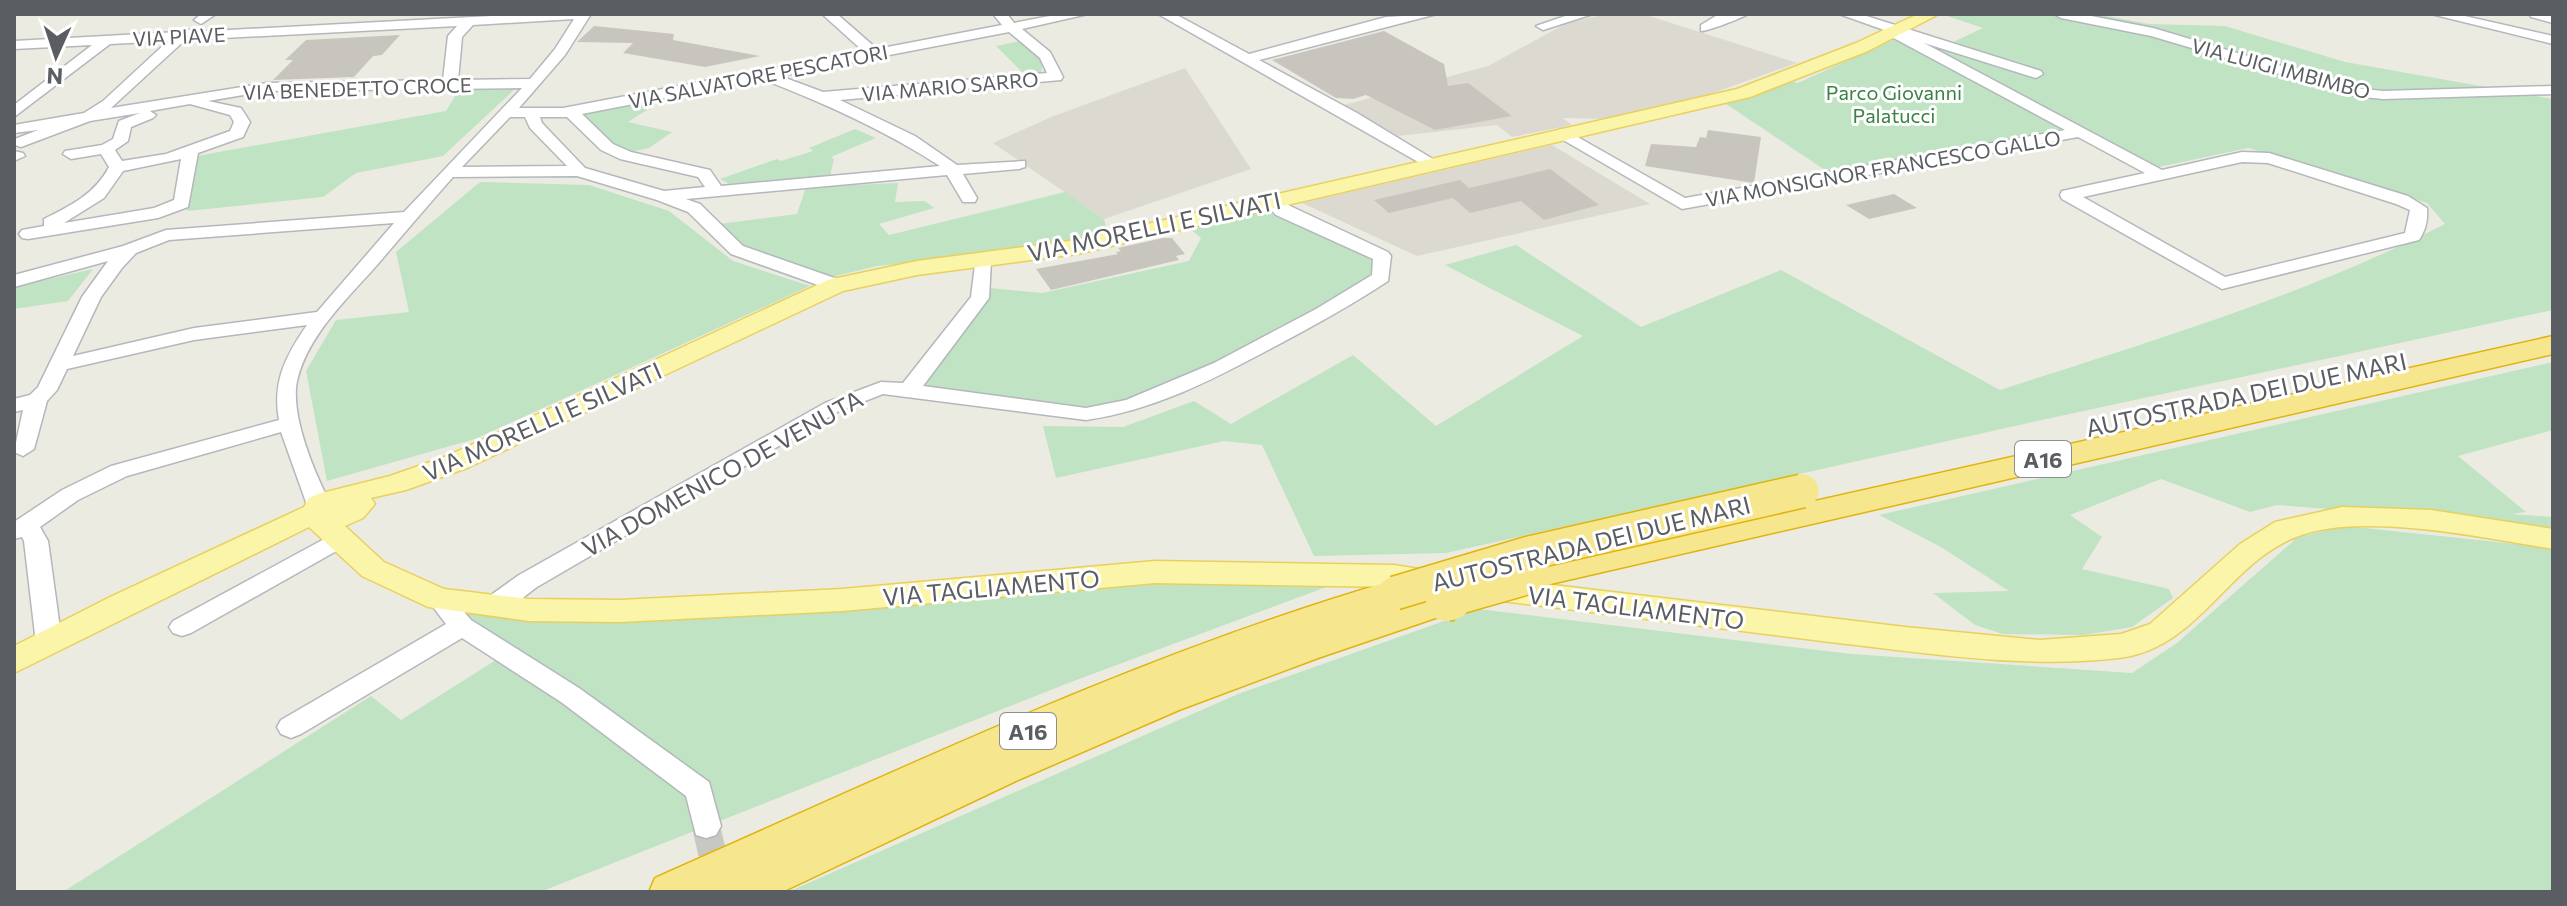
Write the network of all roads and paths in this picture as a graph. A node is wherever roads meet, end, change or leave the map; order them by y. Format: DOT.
graph roads {
  1 [pos="584,14"];
  2 [pos="829,14"];
  3 [pos="1000,14"];
  4 [pos="1081,14"];
  5 [pos="1165,14"];
  6 [pos="1430,14"];
  7 [pos="1586,14"];
  8 [pos="1741,14"];
  9 [pos="1846,14"];
  10 [pos="2061,14"];
  11 [pos="2438,14"];
  12 [pos="2536,14"];
  13 [pos="1925,15"];
  14 [pos="205,17"];
  15 [pos="2553,19"];
  16 [pos="469,21"];
  17 [pos="1543,26"];
  18 [pos="1009,28"];
  19 [pos="1706,28"];
  20 [pos="1896,31"];
  21 [pos="260,32"];
  22 [pos="181,36"];
  23 [pos="107,40"];
  24 [pos="2553,40"];
  25 [pos="14,45"];
  26 [pos="874,54"];
  27 [pos="1246,59"];
  28 [pos="762,74"];
  29 [pos="2036,74"];
  30 [pos="450,83"];
  31 [pos="532,83"];
  32 [pos="2553,90"];
  33 [pos="822,97"];
  34 [pos="14,112"];
  35 [pos="506,112"];
  36 [pos="571,112"];
  37 [pos="531,113"];
  38 [pos="87,117"];
  39 [pos="120,118"];
  40 [pos="2080,132"];
  41 [pos="1561,134"];
  42 [pos="16,143"];
  43 [pos="106,149"];
  44 [pos="190,152"];
  45 [pos="71,154"];
  46 [pos="626,156"];
  47 [pos="1019,164"];
  48 [pos="1433,164"];
  49 [pos="117,167"];
  50 [pos="952,170"];
  51 [pos="578,171"];
  52 [pos="449,172"];
  53 [pos="2160,175"];
  54 [pos="715,189"];
  55 [pos="663,196"];
  56 [pos="969,198"];
  57 [pos="1271,202"];
  58 [pos="409,217"];
  59 [pos="21,236"];
  60 [pos="124,255"];
  61 [pos="982,261"];
  62 [pos="14,281"];
  63 [pos="836,285"];
  64 [pos="321,317"];
  65 [pos="2553,327"];
  66 [pos="2553,345"];
  67 [pos="59,365"];
  68 [pos="909,390"];
  69 [pos="37,399"];
  70 [pos="14,406"];
  71 [pos="290,423"];
  72 [pos="23,449"];
  73 [pos="332,509"];
  74 [pos="21,528"];
  75 [pos="2553,539"];
  76 [pos="439,599"];
  77 [pos="493,606"];
  78 [pos="462,626"];
  79 [pos="182,627"];
  80 [pos="49,643"];
  81 [pos="14,661"];
  82 [pos="291,727"];
  83 [pos="706,826"];
  84 [pos="671,892"];
  85 [pos="738,892"];
  1 -- 16 [label="street, VIA PIAVE"];
  1 -- 31 [label="street"];
  2 -- 26 [label="street"];
  3 -- 18 [label="street"];
  4 -- 18 [label="street, VIA SALVATORE PESCATORI"];
  5 -- 27 [label="street"];
  6 -- 27 [label="street"];
  7 -- 17 [label="street"];
  8 -- 19 [label="street"];
  9 -- 20 [label="street"];
  10 -- 32 [label="street, VIA LUIGI IMBIMBO"];
  11 -- 24 [label="street"];
  12 -- 15 [label="street"];
  13 -- 20 [label="main road, VIA MORELLI E SILVATI"];
  14 -- 21 [label="street"];
  14 -- 22 [label="street"];
  16 -- 21 [label="street, VIA PIAVE"];
  16 -- 30 [label="street"];
  18 -- 26 [label="street, VIA SALVATORE PESCATORI"];
  18 -- 33 [label="street, VIA MARIO SARRO"];
  20 -- 29 [label="street"];
  20 -- 40 [label="street"];
  20 -- 41 [label="main road, VIA MORELLI E SILVATI"];
  21 -- 22 [label="street, VIA PIAVE"];
  22 -- 23 [label="street, VIA PIAVE"];
  22 -- 38 [label="street"];
  23 -- 25 [label="street, VIA PIAVE"];
  23 -- 34 [label="street"];
  26 -- 28 [label="street, VIA SALVATORE PESCATORI"];
  27 -- 48 [label="street"];
  28 -- 33 [label="street"];
  28 -- 36 [label="street, VIA SALVATORE PESCATORI"];
  30 -- 31 [label="street, VIA BENEDETTO CROCE"];
  30 -- 39 [label="street, VIA BENEDETTO CROCE"];
  31 -- 35 [label="street"];
  33 -- 50 [label="street"];
  35 -- 37 [label="street, VIA SALVATORE PESCATORI"];
  35 -- 52 [label="street"];
  36 -- 37 [label="street, VIA SALVATORE PESCATORI"];
  36 -- 46 [label="street"];
  37 -- 51 [label="street"];
  38 -- 39 [label="street, VIA BENEDETTO CROCE"];
  38 -- 42 [label="street"];
  39 -- 43 [label="street"];
  39 -- 44 [label="street"];
  40 -- 41 [label="street, VIA MONSIGNOR FRANCESCO GALLO"];
  40 -- 53 [label="street"];
  41 -- 48 [label="main road, VIA MORELLI E SILVATI"];
  43 -- 45 [label="street"];
  43 -- 49 [label="street"];
  44 -- 49 [label="street"];
  44 -- 59 [label="street"];
  46 -- 51 [label="street"];
  46 -- 54 [label="street"];
  47 -- 50 [label="street"];
  48 -- 57 [label="main road, VIA MORELLI E SILVATI"];
  49 -- 59 [label="street"];
  50 -- 54 [label="street"];
  50 -- 56 [label="street"];
  51 -- 52 [label="street"];
  51 -- 55 [label="street"];
  52 -- 58 [label="street"];
  53 -- 53 [label="street"];
  54 -- 55 [label="street"];
  55 -- 63 [label="street"];
  57 -- 61 [label="main road, VIA MORELLI E SILVATI"];
  57 -- 68 [label="street, VIA DOMENICO DE VENUTA"];
  58 -- 60 [label="street"];
  58 -- 64 [label="street"];
  60 -- 62 [label="street"];
  60 -- 67 [label="street"];
  61 -- 63 [label="main road, VIA MORELLI E SILVATI"];
  61 -- 68 [label="street"];
  63 -- 73 [label="main road, VIA MORELLI E SILVATI"];
  64 -- 67 [label="street"];
  64 -- 71 [label="street"];
  65 -- 84 [label="highway, AUTOSTRADA DEI DUE MARI / A16, bridge"];
  66 -- 85 [label="highway, AUTOSTRADA DEI DUE MARI / A16, bridge"];
  67 -- 69 [label="street"];
  68 -- 77 [label="street, VIA DOMENICO DE VENUTA"];
  69 -- 70 [label="street"];
  69 -- 72 [label="street"];
  71 -- 73 [label="street"];
  71 -- 74 [label="street"];
  73 -- 76 [label="main road, VIA TAGLIAMENTO"];
  73 -- 79 [label="street"];
  73 -- 80 [label="main road, VIA MORELLI E SILVATI"];
  74 -- 80 [label="street"];
  75 -- 77 [label="main road, VIA TAGLIAMENTO"];
  76 -- 77 [label="main road, VIA TAGLIAMENTO"];
  76 -- 78 [label="street, VIA TAGLIAMENTO"];
  78 -- 82 [label="street"];
  78 -- 83 [label="street, VIA TAGLIAMENTO"];
  80 -- 81 [label="main road, VIA MORELLI E SILVATI"];
}
